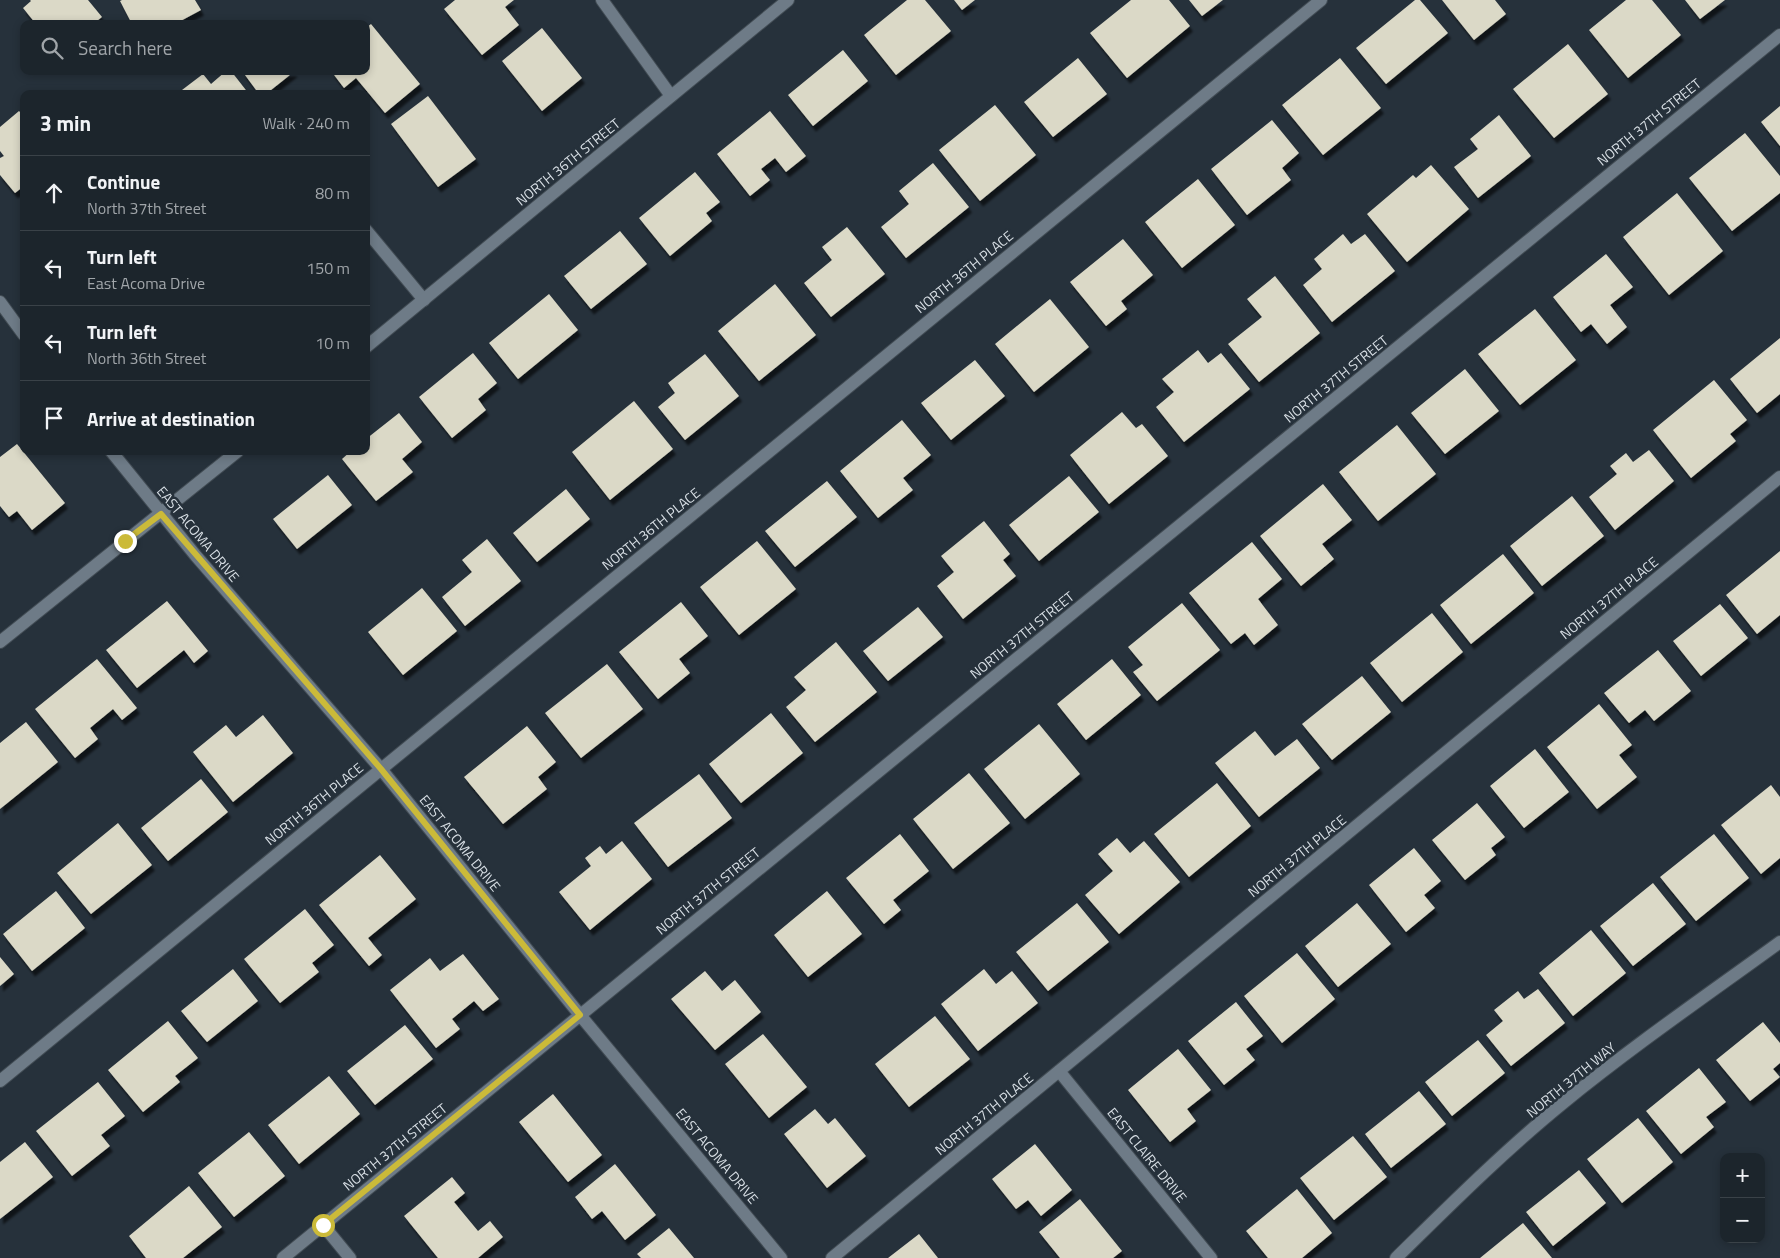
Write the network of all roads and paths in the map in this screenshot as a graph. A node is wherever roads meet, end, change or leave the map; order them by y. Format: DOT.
graph roads {
  1 [pos="602,0"];
  2 [pos="788,0"];
  3 [pos="1321,0"];
  4 [pos="1780,35"];
  5 [pos="671,96"];
  6 [pos="370,235"];
  7 [pos="424,300"];
  8 [pos="0,302"];
  9 [pos="20,330"];
  10 [pos="370,344"];
  11 [pos="114,455"];
  12 [pos="233,455"];
  13 [pos="1780,477"];
  14 [pos="161,514"];
  15 [pos="0,642"];
  16 [pos="381,769"];
  17 [pos="1780,942"];
  18 [pos="580,1015"];
  19 [pos="1059,1071"];
  20 [pos="0,1081"];
  21 [pos="323,1225"];
  22 [pos="283,1258"];
  23 [pos="350,1258"];
  24 [pos="781,1258"];
  25 [pos="832,1258"];
  26 [pos="1211,1258"];
  27 [pos="1396,1258"];
  1 -- 5 [label="street"];
  2 -- 5 [label="street, NORTH 36TH STREET"];
  3 -- 16 [label="street, NORTH 36TH PLACE"];
  4 -- 18 [label="street, NORTH 37TH STREET"];
  5 -- 7 [label="street, NORTH 36TH STREET"];
  6 -- 7 [label="street"];
  7 -- 10 [label="street, NORTH 36TH STREET"];
  8 -- 9 [label="street"];
  11 -- 14 [label="street, EAST ACOMA DRIVE"];
  12 -- 14 [label="street"];
  13 -- 19 [label="street, NORTH 37TH PLACE"];
  14 -- 15 [label="street"];
  14 -- 16 [label="street, EAST ACOMA DRIVE"];
  16 -- 18 [label="street, EAST ACOMA DRIVE"];
  16 -- 20 [label="street, NORTH 36TH PLACE"];
  17 -- 27 [label="street, NORTH 37TH WAY"];
  18 -- 21 [label="street, NORTH 37TH STREET"];
  18 -- 24 [label="street, EAST ACOMA DRIVE"];
  19 -- 25 [label="street, NORTH 37TH PLACE"];
  19 -- 26 [label="street, EAST CLAIRE DRIVE"];
  21 -- 22 [label="street, NORTH 37TH STREET"];
  21 -- 23 [label="street"];
}
